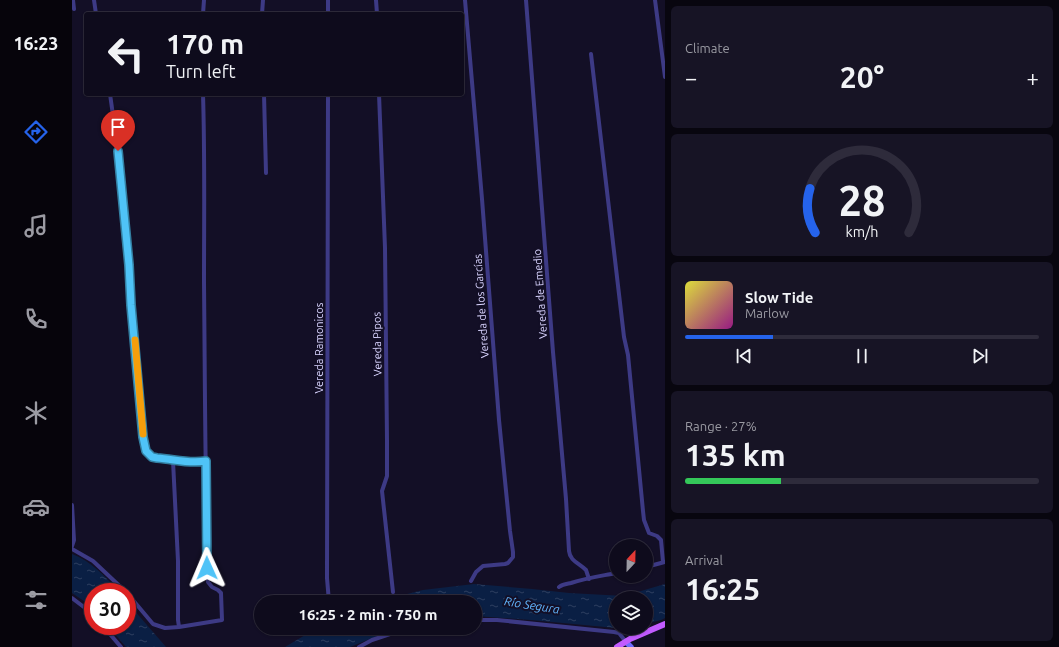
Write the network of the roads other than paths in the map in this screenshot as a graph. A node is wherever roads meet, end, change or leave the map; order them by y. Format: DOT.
graph roads {
  1 [pos="72,0"];
  2 [pos="94,0"];
  3 [pos="204,0"];
  4 [pos="263,0"];
  5 [pos="328,0"];
  6 [pos="376,0"];
  7 [pos="465,0"];
  8 [pos="526,0"];
  9 [pos="655,0"];
  10 [pos="74,10"];
  11 [pos="96,12"];
  12 [pos="204,12"];
  13 [pos="262,12"];
  14 [pos="328,12"];
  15 [pos="377,12"];
  16 [pos="591,54"];
  17 [pos="665,77"];
  18 [pos="110,96"];
  19 [pos="204,96"];
  20 [pos="264,96"];
  21 [pos="328,96"];
  22 [pos="379,96"];
  23 [pos="266,173"];
  24 [pos="173,461"];
  25 [pos="206,461"];
  26 [pos="72,505"];
  27 [pos="72,547"];
  28 [pos="664,562"];
  29 [pos="653,565"];
  30 [pos="609,574"];
  31 [pos="588,579"];
  32 [pos="471,581"];
  33 [pos="116,583"];
  34 [pos="559,586"];
  35 [pos="393,592"];
  36 [pos="328,595"];
  37 [pos="72,598"];
  38 [pos="136,604"];
  39 [pos="84,607"];
  40 [pos="482,620"];
  41 [pos="665,624"];
  42 [pos="180,627"];
  43 [pos="111,635"];
  44 [pos="387,635"];
  45 [pos="626,642"];
  46 [pos="121,647"];
  47 [pos="359,647"];
  48 [pos="617,647"];
  49 [pos="631,647"];
  1 -- 10 [label="street"];
  2 -- 11 [label="street"];
  3 -- 12 [label="street"];
  4 -- 13 [label="street"];
  5 -- 14 [label="street"];
  6 -- 15 [label="street"];
  7 -- 32 [label="street, Vereda de los Garcías"];
  8 -- 31 [label="street, Vereda de Emedio"];
  9 -- 17 [label="street"];
  16 -- 28 [label="street"];
  18 -- 24 [label="street"];
  19 -- 25 [label="street"];
  20 -- 23 [label="street"];
  21 -- 36 [label="street, Vereda Ramonicos"];
  22 -- 35 [label="street, Vereda Pipos"];
  24 -- 25 [label="street"];
  24 -- 42 [label="street"];
  25 -- 42 [label="street"];
  26 -- 27 [label="street"];
  27 -- 33 [label="street"];
  28 -- 29 [label="street"];
  30 -- 31 [label="street"];
  31 -- 34 [label="street"];
  37 -- 39 [label="street"];
  38 -- 42 [label="street"];
  40 -- 45 [label="street"];
  41 -- 45 [label="main road"];
  43 -- 46 [label="street"];
  44 -- 47 [label="street"];
  45 -- 48 [label="main road"];
  45 -- 49 [label="street"];
}
